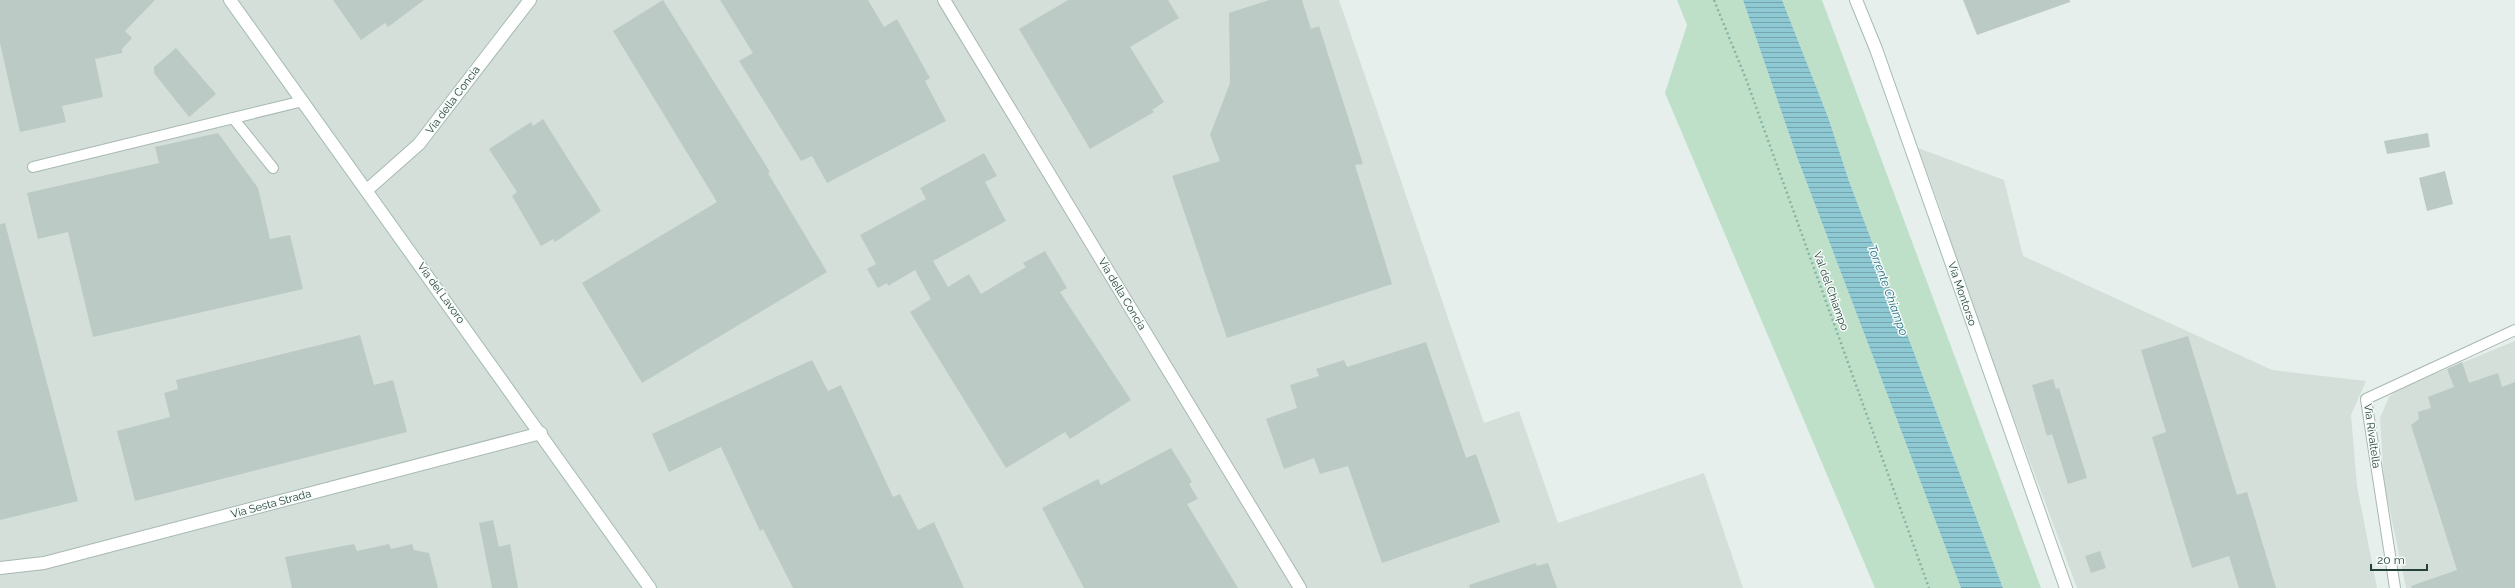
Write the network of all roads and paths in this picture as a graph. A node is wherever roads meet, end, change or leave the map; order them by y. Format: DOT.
graph roads {
  1 [pos="230,0"];
  2 [pos="530,0"];
  3 [pos="944,0"];
  4 [pos="1714,0"];
  5 [pos="1856,0"];
  6 [pos="303,101"];
  7 [pos="233,118"];
  8 [pos="33,167"];
  9 [pos="274,168"];
  10 [pos="367,190"];
  11 [pos="2515,330"];
  12 [pos="541,433"];
  13 [pos="0,568"];
  14 [pos="650,588"];
  15 [pos="1300,588"];
  16 [pos="1929,588"];
  17 [pos="2066,588"];
  18 [pos="2395,588"];
  1 -- 6 [label="street, Via del Lavoro"];
  2 -- 10 [label="street, Via della Concia"];
  3 -- 15 [label="street, Via della Concia"];
  4 -- 16 [label="path, Val del Chiampo"];
  5 -- 17 [label="street, Via Montorso"];
  6 -- 7 [label="lane"];
  6 -- 10 [label="street, Via del Lavoro"];
  7 -- 8 [label="lane"];
  7 -- 9 [label="lane"];
  10 -- 12 [label="street, Via del Lavoro"];
  11 -- 18 [label="lane, Via Rivaltella"];
  12 -- 13 [label="street, Via Sesta Strada"];
  12 -- 14 [label="street, Via del Lavoro"];
}
